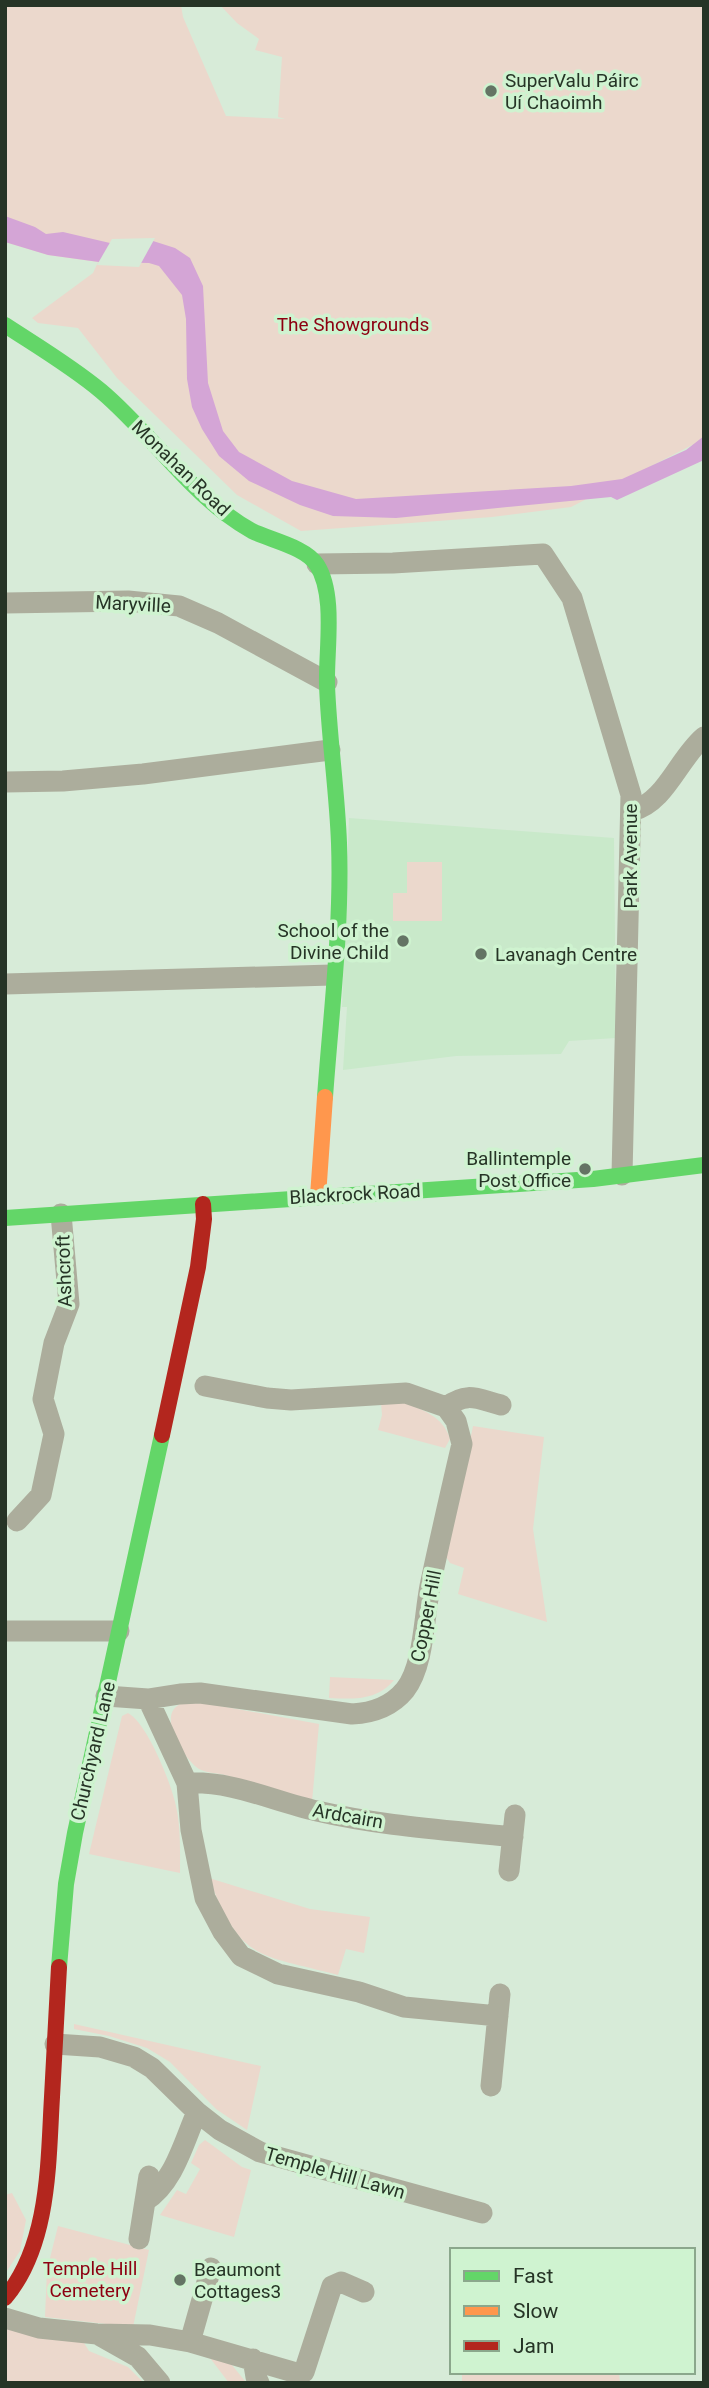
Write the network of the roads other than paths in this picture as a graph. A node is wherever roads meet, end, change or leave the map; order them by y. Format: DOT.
graph roads {
  1 [pos="5,325"];
  2 [pos="317,564"];
  3 [pos="5,603"];
  4 [pos="327,682"];
  5 [pos="704,737"];
  6 [pos="330,750"];
  7 [pos="5,782"];
  8 [pos="632,811"];
  9 [pos="332,975"];
  10 [pos="5,984"];
  11 [pos="704,1165"];
  12 [pos="622,1175"];
  13 [pos="318,1196"];
  14 [pos="203,1204"];
  15 [pos="61,1214"];
  16 [pos="5,1218"];
  17 [pos="205,1386"];
  18 [pos="500,1405"];
  19 [pos="446,1407"];
  20 [pos="17,1521"];
  21 [pos="5,1630"];
  22 [pos="119,1631"];
  23 [pos="106,1696"];
  24 [pos="148,1699"];
  25 [pos="187,1783"];
  26 [pos="515,1815"];
  27 [pos="513,1838"];
  28 [pos="509,1871"];
  29 [pos="500,1994"];
  30 [pos="498,2016"];
  31 [pos="55,2045"];
  32 [pos="491,2086"];
  33 [pos="197,2112"];
  34 [pos="149,2176"];
  35 [pos="145,2201"];
  36 [pos="482,2213"];
  37 [pos="139,2239"];
  38 [pos="211,2267"];
  39 [pos="364,2292"];
  40 [pos="5,2298"];
  41 [pos="5,2318"];
  42 [pos="97,2334"];
  43 [pos="190,2342"];
  44 [pos="253,2359"];
  45 [pos="304,2376"];
  46 [pos="160,2383"];
  47 [pos="259,2383"];
  1 -- 2 [label="street, Monahan Road"];
  2 -- 4 [label="street"];
  2 -- 8 [label="street, Park Avenue"];
  3 -- 4 [label="street, Maryville"];
  4 -- 6 [label="street"];
  5 -- 8 [label="street"];
  6 -- 7 [label="street"];
  6 -- 9 [label="street"];
  8 -- 12 [label="street, Park Avenue"];
  9 -- 10 [label="street"];
  9 -- 13 [label="street"];
  11 -- 12 [label="street, Blackrock Road"];
  12 -- 13 [label="street, Blackrock Road"];
  13 -- 14 [label="street, Blackrock Road"];
  14 -- 15 [label="street, Blackrock Road"];
  14 -- 22 [label="street, Churchyard Lane"];
  15 -- 16 [label="street, Blackrock Road"];
  15 -- 20 [label="street, Ashcroft"];
  17 -- 19 [label="street"];
  18 -- 19 [label="street"];
  19 -- 24 [label="street, Copper Hill"];
  21 -- 22 [label="street"];
  22 -- 23 [label="street, Churchyard Lane"];
  23 -- 24 [label="street, Copper Hill"];
  23 -- 31 [label="street, Churchyard Lane"];
  24 -- 25 [label="street"];
  25 -- 27 [label="street, Ardcairn"];
  25 -- 30 [label="street"];
  26 -- 27 [label="street"];
  27 -- 28 [label="street"];
  29 -- 30 [label="street"];
  30 -- 32 [label="street"];
  31 -- 33 [label="street, Temple Hill Lawn"];
  31 -- 40 [label="street, Churchyard Lane"];
  33 -- 35 [label="street"];
  33 -- 36 [label="street, Temple Hill Lawn"];
  34 -- 35 [label="street"];
  35 -- 37 [label="street"];
  38 -- 43 [label="street"];
  39 -- 45 [label="street"];
  41 -- 42 [label="street"];
  42 -- 43 [label="street"];
  42 -- 46 [label="street"];
  43 -- 44 [label="street"];
  44 -- 45 [label="street"];
  44 -- 47 [label="street"];
}
